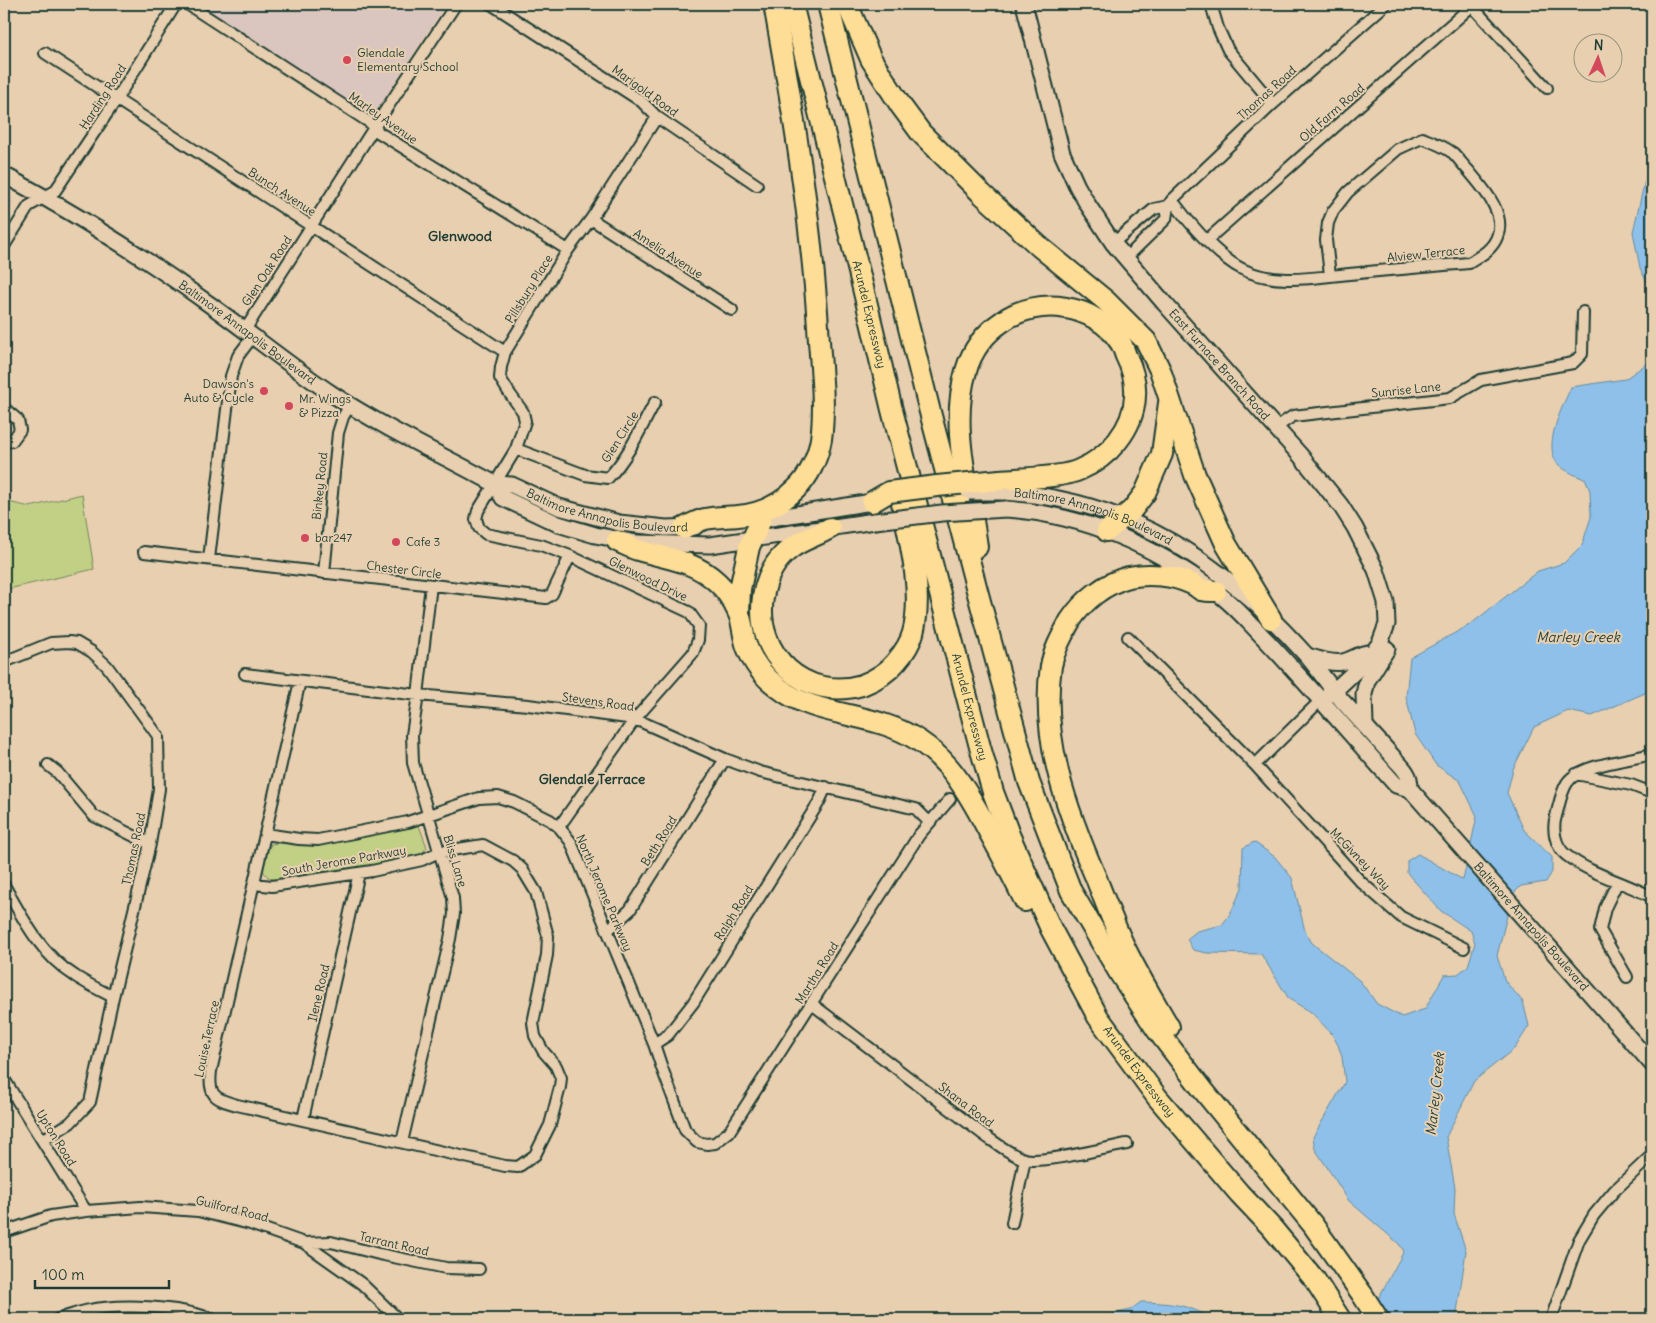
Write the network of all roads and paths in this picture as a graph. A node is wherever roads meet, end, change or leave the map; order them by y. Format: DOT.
graph roads {
  1 [pos="176,4"];
  2 [pos="187,4"];
  3 [pos="456,4"];
  4 [pos="491,4"];
  5 [pos="774,4"];
  6 [pos="792,4"];
  7 [pos="828,4"];
  8 [pos="847,4"];
  9 [pos="1024,4"];
  10 [pos="1211,4"];
  11 [pos="1386,4"];
  12 [pos="1473,5"];
  13 [pos="44,53"];
  14 [pos="1546,88"];
  15 [pos="116,100"];
  16 [pos="1273,104"];
  17 [pos="657,117"];
  18 [pos="374,126"];
  19 [pos="4,175"];
  20 [pos="757,185"];
  21 [pos="44,198"];
  22 [pos="1170,203"];
  23 [pos="591,219"];
  24 [pos="311,226"];
  25 [pos="1207,240"];
  26 [pos="1113,243"];
  27 [pos="4,246"];
  28 [pos="568,250"];
  29 [pos="1126,258"];
  30 [pos="1330,275"];
  31 [pos="732,310"];
  32 [pos="1583,312"];
  33 [pos="249,333"];
  34 [pos="505,352"];
  35 [pos="1170,398"];
  36 [pos="655,402"];
  37 [pos="350,405"];
  38 [pos="4,408"];
  39 [pos="892,410"];
  40 [pos="1275,428"];
  41 [pos="4,442"];
  42 [pos="516,449"];
  43 [pos="494,484"];
  44 [pos="1001,486"];
  45 [pos="873,511"];
  46 [pos="1114,524"];
  47 [pos="684,528"];
  48 [pos="830,528"];
  49 [pos="757,529"];
  50 [pos="617,540"];
  51 [pos="144,552"];
  52 [pos="570,556"];
  53 [pos="210,560"];
  54 [pos="324,573"];
  55 [pos="431,585"];
  56 [pos="1216,591"];
  57 [pos="978,594"];
  58 [pos="738,613"];
  59 [pos="1271,619"];
  60 [pos="1387,624"];
  61 [pos="1128,637"];
  62 [pos="1374,653"];
  63 [pos="1307,656"];
  64 [pos="4,662"];
  65 [pos="245,674"];
  66 [pos="300,680"];
  67 [pos="1334,691"];
  68 [pos="418,695"];
  69 [pos="1321,700"];
  70 [pos="635,719"];
  71 [pos="1365,725"];
  72 [pos="1652,754"];
  73 [pos="725,760"];
  74 [pos="48,765"];
  75 [pos="1255,765"];
  76 [pos="1575,774"];
  77 [pos="826,787"];
  78 [pos="1410,789"];
  79 [pos="1652,793"];
  80 [pos="950,799"];
  81 [pos="427,816"];
  82 [pos="929,822"];
  83 [pos="559,827"];
  84 [pos="265,834"];
  85 [pos="150,844"];
  86 [pos="440,852"];
  87 [pos="359,873"];
  88 [pos="1617,883"];
  89 [pos="254,884"];
  90 [pos="4,885"];
  91 [pos="1652,897"];
  92 [pos="608,930"];
  93 [pos="1464,948"];
  94 [pos="1627,977"];
  95 [pos="1083,990"];
  96 [pos="113,997"];
  97 [pos="812,1004"];
  98 [pos="654,1044"];
  99 [pos="1652,1064"];
  100 [pos="4,1079"];
  101 [pos="1203,1090"];
  102 [pos="303,1120"];
  103 [pos="42,1140"];
  104 [pos="402,1142"];
  105 [pos="697,1142"];
  106 [pos="1127,1144"];
  107 [pos="1652,1155"];
  108 [pos="1025,1159"];
  109 [pos="518,1167"];
  110 [pos="86,1211"];
  111 [pos="1012,1223"];
  112 [pos="4,1232"];
  113 [pos="304,1243"];
  114 [pos="479,1269"];
  115 [pos="1338,1315"];
  116 [pos="58,1319"];
  117 [pos="212,1319"];
  118 [pos="398,1319"];
  119 [pos="1378,1319"];
  120 [pos="1551,1319"];
  1 -- 15 [label="street, Harding Road"];
  2 -- 18 [label="street, Marley Avenue"];
  3 -- 18 [label="street, Glen Oak Road"];
  4 -- 17 [label="street, Marigold Road"];
  5 -- 47 [label="highway"];
  6 -- 39 [label="highway, Arundel Expressway"];
  7 -- 57 [label="highway"];
  8 -- 35 [label="highway"];
  9 -- 26 [label="main road, East Furnace Branch Road"];
  10 -- 16 [label="street"];
  11 -- 16 [label="street, Thomas Road"];
  12 -- 14 [label="street"];
  12 -- 25 [label="street, Old Farm Road"];
  13 -- 15 [label="street, Bunch Avenue"];
  15 -- 21 [label="street, Harding Road"];
  15 -- 24 [label="street, Bunch Avenue"];
  16 -- 22 [label="street, Thomas Road"];
  17 -- 20 [label="street, Marigold Road"];
  17 -- 23 [label="street, Pillsbury Place"];
  18 -- 24 [label="street, Glen Oak Road"];
  18 -- 28 [label="street, Marley Avenue"];
  19 -- 21 [label="main road, Baltimore Annapolis Boulevard"];
  21 -- 27 [label="street, Harding Road"];
  21 -- 33 [label="main road, Baltimore Annapolis Boulevard"];
  22 -- 25 [label="street, Alview Terrace"];
  22 -- 26 [label="street, Thomas Road"];
  22 -- 29 [label="street, Thomas Road"];
  23 -- 28 [label="street, Pillsbury Place"];
  23 -- 31 [label="street, Amelia Avenue"];
  24 -- 33 [label="street, Glen Oak Road"];
  24 -- 34 [label="street, Bunch Avenue"];
  25 -- 30 [label="street, Alview Terrace"];
  26 -- 29 [label="main road, East Furnace Branch Road"];
  28 -- 34 [label="street, Pillsbury Place"];
  29 -- 40 [label="main road, East Furnace Branch Road"];
  30 -- 30 [label="street, Alview Terrace"];
  32 -- 40 [label="street, Sunrise Lane"];
  33 -- 37 [label="main road, Baltimore Annapolis Boulevard"];
  33 -- 53 [label="street"];
  34 -- 42 [label="street, Pillsbury Place"];
  35 -- 46 [label="highway"];
  35 -- 59 [label="highway"];
  36 -- 42 [label="street, Glen Circle"];
  37 -- 43 [label="main road, Baltimore Annapolis Boulevard"];
  37 -- 54 [label="street, Binkey Road"];
  38 -- 41 [label="street"];
  39 -- 48 [label="highway"];
  39 -- 95 [label="highway, Arundel Expressway"];
  40 -- 60 [label="main road, East Furnace Branch Road"];
  42 -- 43 [label="street, Pillsbury Place"];
  43 -- 47 [label="main road, Baltimore Annapolis Boulevard"];
  43 -- 50 [label="main road, Baltimore Annapolis Boulevard"];
  43 -- 52 [label="street, Glenwood Drive"];
  44 -- 45 [label="highway, bridge"];
  44 -- 46 [label="main road, Baltimore Annapolis Boulevard"];
  44 -- 57 [label="highway"];
  45 -- 46 [label="main road, Baltimore Annapolis Boulevard, bridge"];
  45 -- 48 [label="main road, Baltimore Annapolis Boulevard"];
  45 -- 49 [label="main road, Baltimore Annapolis Boulevard"];
  46 -- 56 [label="main road, Baltimore Annapolis Boulevard"];
  46 -- 59 [label="main road, Baltimore Annapolis Boulevard"];
  47 -- 49 [label="main road, Baltimore Annapolis Boulevard"];
  48 -- 49 [label="main road, Baltimore Annapolis Boulevard"];
  49 -- 50 [label="main road, Baltimore Annapolis Boulevard"];
  49 -- 58 [label="highway"];
  50 -- 58 [label="highway"];
  51 -- 53 [label="street, Chester Circle"];
  52 -- 55 [label="street, Chester Circle"];
  52 -- 70 [label="street, Glenwood Drive"];
  53 -- 54 [label="street, Chester Circle"];
  54 -- 55 [label="street, Chester Circle"];
  55 -- 68 [label="street, Bliss Lane"];
  56 -- 69 [label="main road, Baltimore Annapolis Boulevard"];
  56 -- 101 [label="highway"];
  57 -- 101 [label="highway"];
  58 -- 95 [label="highway"];
  59 -- 63 [label="main road, Baltimore Annapolis Boulevard"];
  60 -- 62 [label="main road, East Furnace Branch Road"];
  60 -- 71 [label="main road"];
  61 -- 75 [label="street, McGivney Way"];
  62 -- 63 [label="main road"];
  62 -- 67 [label="main road, East Furnace Branch Road"];
  63 -- 67 [label="main road, Baltimore Annapolis Boulevard"];
  64 -- 85 [label="street, Thomas Road"];
  65 -- 66 [label="street, Stevens Road"];
  66 -- 68 [label="street, Stevens Road"];
  66 -- 84 [label="street, Louise Terrace"];
  67 -- 69 [label="main road, East Furnace Branch Road"];
  67 -- 71 [label="main road, Baltimore Annapolis Boulevard"];
  68 -- 70 [label="street, Stevens Road"];
  68 -- 81 [label="street, Bliss Lane"];
  69 -- 75 [label="street"];
  69 -- 78 [label="main road, Baltimore Annapolis Boulevard"];
  70 -- 73 [label="street, Stevens Road"];
  70 -- 83 [label="street, Glenwood Drive"];
  71 -- 78 [label="main road, Baltimore Annapolis Boulevard"];
  72 -- 76 [label="street"];
  73 -- 77 [label="street, Stevens Road"];
  73 -- 92 [label="street, Beth Road"];
  74 -- 85 [label="street"];
  75 -- 93 [label="street, McGivney Way"];
  76 -- 79 [label="street"];
  76 -- 88 [label="street"];
  77 -- 82 [label="street, Stevens Road"];
  77 -- 98 [label="street, Ralph Road"];
  78 -- 99 [label="main road, Baltimore Annapolis Boulevard"];
  80 -- 82 [label="street, Martha Road"];
  81 -- 83 [label="street, North Jerome Parkway"];
  81 -- 84 [label="street, North Jerome Parkway"];
  81 -- 86 [label="street, Bliss Lane"];
  82 -- 97 [label="street, Martha Road"];
  83 -- 92 [label="street, North Jerome Parkway"];
  84 -- 89 [label="street, Louise Terrace"];
  85 -- 96 [label="street, Thomas Road"];
  86 -- 87 [label="street, South Jerome Parkway"];
  86 -- 104 [label="street, Bliss Lane"];
  86 -- 109 [label="street, South Jerome Parkway"];
  87 -- 89 [label="street, South Jerome Parkway"];
  87 -- 102 [label="street, Ilene Road"];
  88 -- 91 [label="street"];
  88 -- 94 [label="street"];
  89 -- 102 [label="street, Louise Terrace"];
  90 -- 96 [label="street"];
  92 -- 98 [label="street, North Jerome Parkway"];
  95 -- 115 [label="highway, Arundel Expressway"];
  96 -- 103 [label="street, Thomas Road"];
  97 -- 105 [label="street, Martha Road"];
  97 -- 108 [label="street, Shana Road"];
  98 -- 105 [label="street, North Jerome Parkway"];
  100 -- 103 [label="street, Upton Road"];
  101 -- 119 [label="highway"];
  102 -- 104 [label="street, Louise Terrace"];
  103 -- 110 [label="street, Upton Road"];
  104 -- 109 [label="street, Louise Terrace"];
  106 -- 108 [label="street"];
  107 -- 120 [label="street"];
  108 -- 111 [label="street"];
  110 -- 112 [label="street, Guilford Road"];
  110 -- 113 [label="street, Guilford Road"];
  113 -- 114 [label="street, Tarrant Road"];
  113 -- 118 [label="street, Guilford Road"];
  116 -- 117 [label="street"];
}
